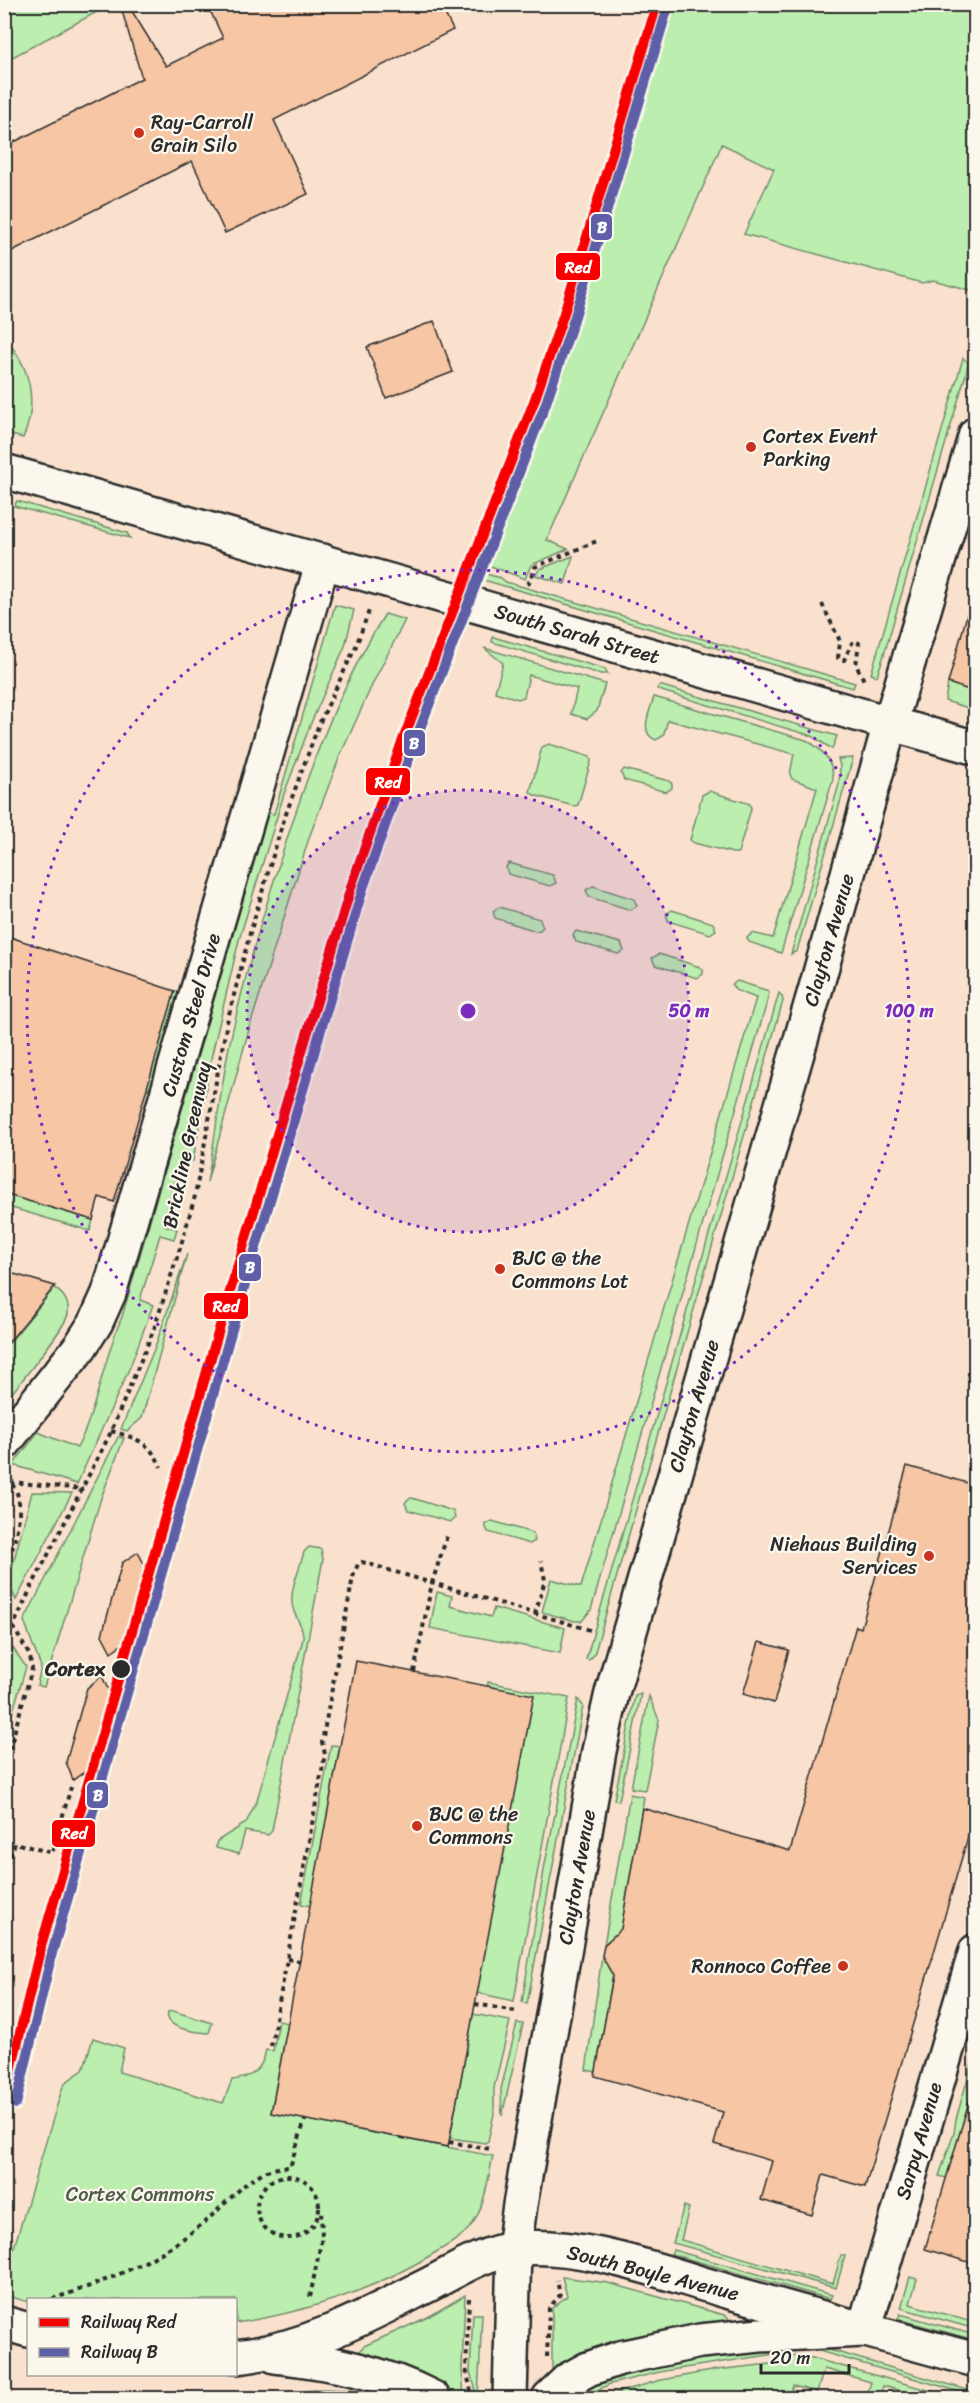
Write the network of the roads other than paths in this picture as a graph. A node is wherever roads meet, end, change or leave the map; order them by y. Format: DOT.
graph roads {
  1 [pos="975,434"];
  2 [pos="4,471"];
  3 [pos="323,561"];
  4 [pos="890,724"];
  5 [pos="975,748"];
  6 [pos="4,1443"];
  7 [pos="975,1951"];
  8 [pos="514,2249"];
  9 [pos="4,2323"];
  10 [pos="27,2330"];
  11 [pos="864,2330"];
  12 [pos="249,2355"];
  13 [pos="975,2360"];
  14 [pos="433,2398"];
  15 [pos="510,2398"];
  16 [pos="549,2398"];
  1 -- 4 [label="street, Clayton Avenue"];
  2 -- 3 [label="street, South Sarah Street"];
  3 -- 4 [label="street, South Sarah Street"];
  3 -- 6 [label="street, Custom Steel Drive"];
  4 -- 5 [label="street, South Sarah Street"];
  4 -- 8 [label="street, Clayton Avenue"];
  7 -- 11 [label="street, Sarpy Avenue"];
  8 -- 11 [label="street, South Boyle Avenue"];
  8 -- 12 [label="street, South Boyle Avenue"];
  8 -- 15 [label="street, Clayton Avenue"];
  9 -- 10 [label="street"];
  11 -- 13 [label="street, South Boyle Avenue"];
  11 -- 16 [label="street"];
  12 -- 14 [label="street"];
}
